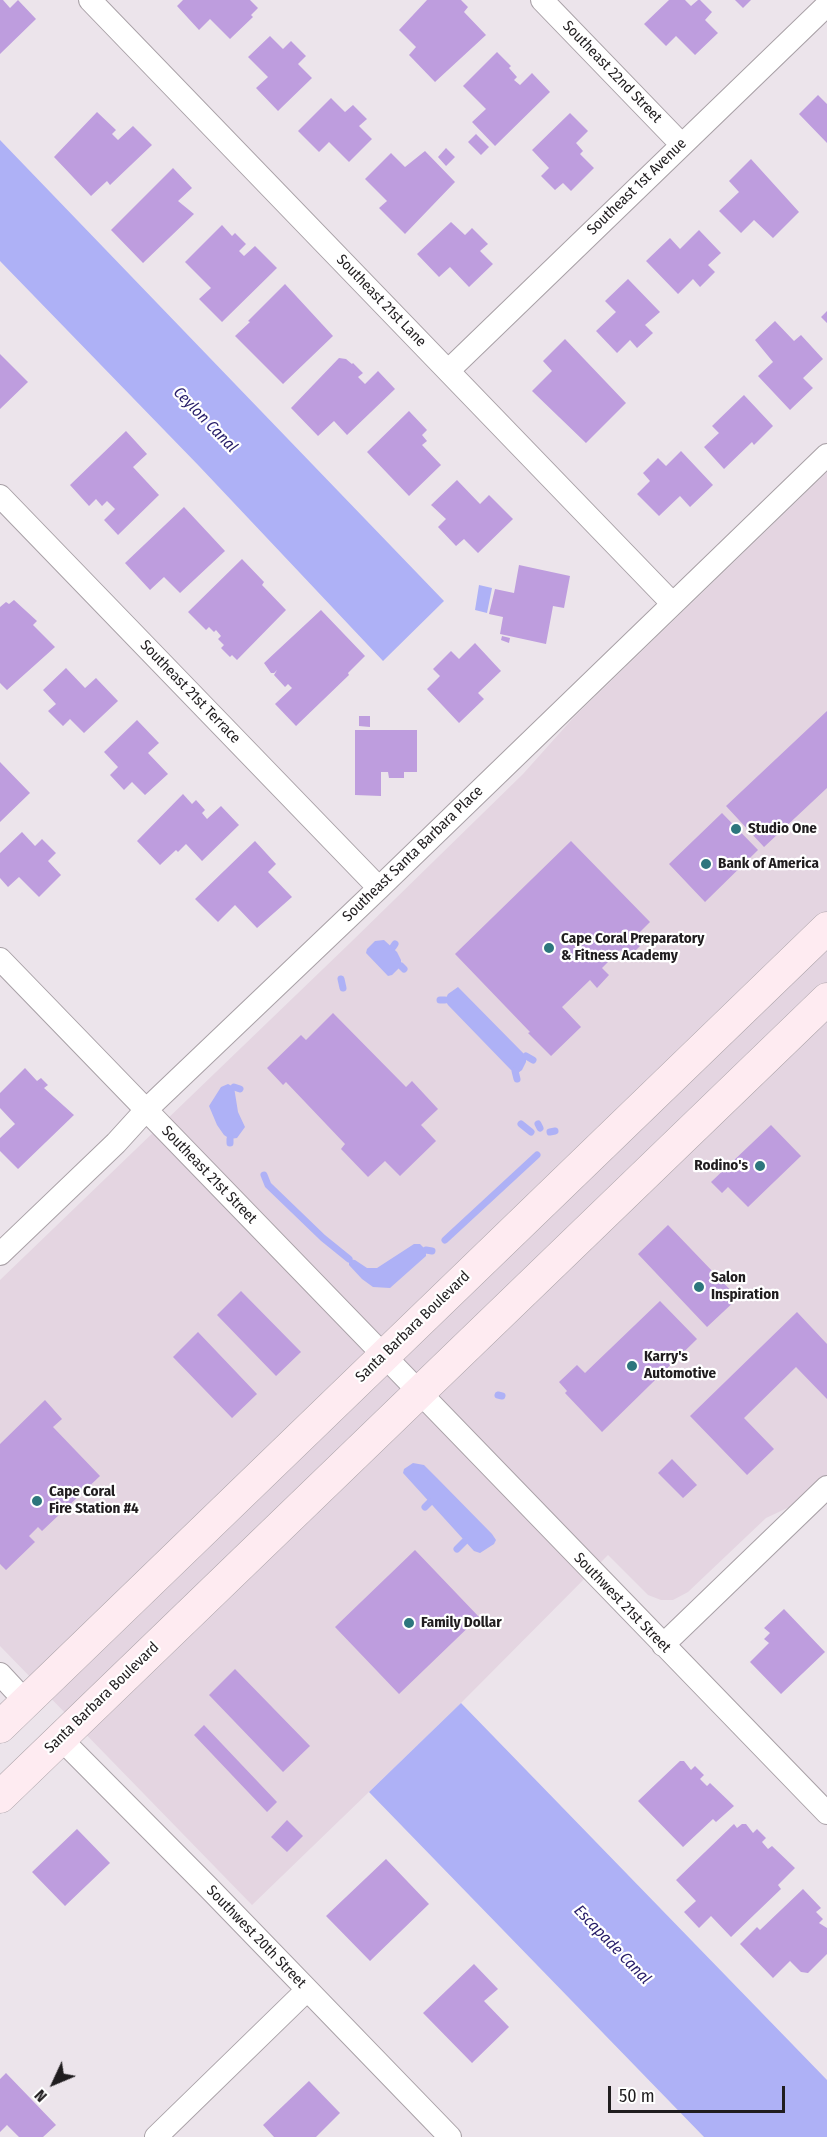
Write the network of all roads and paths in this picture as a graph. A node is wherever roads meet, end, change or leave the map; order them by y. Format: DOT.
graph roads {
  1 [pos="90,0"];
  2 [pos="542,0"];
  3 [pos="827,5"];
  4 [pos="682,145"];
  5 [pos="448,370"];
  6 [pos="827,455"];
  7 [pos="0,496"];
  8 [pos="672,603"];
  9 [pos="379,888"];
  10 [pos="827,928"];
  11 [pos="0,959"];
  12 [pos="827,999"];
  13 [pos="146,1110"];
  14 [pos="0,1254"];
  15 [pos="384,1356"];
  16 [pos="418,1392"];
  17 [pos="827,1487"];
  18 [pos="663,1645"];
  19 [pos="0,1674"];
  20 [pos="26,1702"];
  21 [pos="0,1727"];
  22 [pos="61,1739"];
  23 [pos="0,1797"];
  24 [pos="827,1813"];
  25 [pos="307,1990"];
  26 [pos="156,2137"];
  27 [pos="450,2137"];
  1 -- 5 [label="street, Southeast 21st Lane"];
  2 -- 4 [label="street, Southeast 22nd Street"];
  3 -- 4 [label="street, Southeast 1st Avenue"];
  4 -- 5 [label="street, Southeast 1st Avenue"];
  5 -- 8 [label="street, Southeast 21st Lane"];
  6 -- 8 [label="street, Southeast Santa Barbara Place"];
  7 -- 9 [label="street, Southeast 21st Terrace"];
  8 -- 9 [label="street, Southeast Santa Barbara Place"];
  9 -- 13 [label="street, Southeast Santa Barbara Place"];
  10 -- 15 [label="main road, Santa Barbara Boulevard"];
  11 -- 13 [label="street, Southeast 21st Street"];
  12 -- 16 [label="main road, Santa Barbara Boulevard"];
  13 -- 14 [label="street, Southeast Santa Barbara Place"];
  13 -- 15 [label="street, Southeast 21st Street"];
  15 -- 16 [label="street, Southeast 21st Street"];
  15 -- 20 [label="main road, Santa Barbara Boulevard"];
  16 -- 18 [label="street, Southwest 21st Street"];
  16 -- 22 [label="main road, Santa Barbara Boulevard"];
  17 -- 18 [label="street"];
  18 -- 24 [label="street, Southwest 21st Street"];
  19 -- 20 [label="street"];
  20 -- 21 [label="main road, Santa Barbara Boulevard"];
  22 -- 23 [label="main road, Santa Barbara Boulevard"];
  22 -- 25 [label="street, Southwest 20th Street"];
  25 -- 26 [label="street"];
  25 -- 27 [label="street, Southwest 20th Street"];
}
